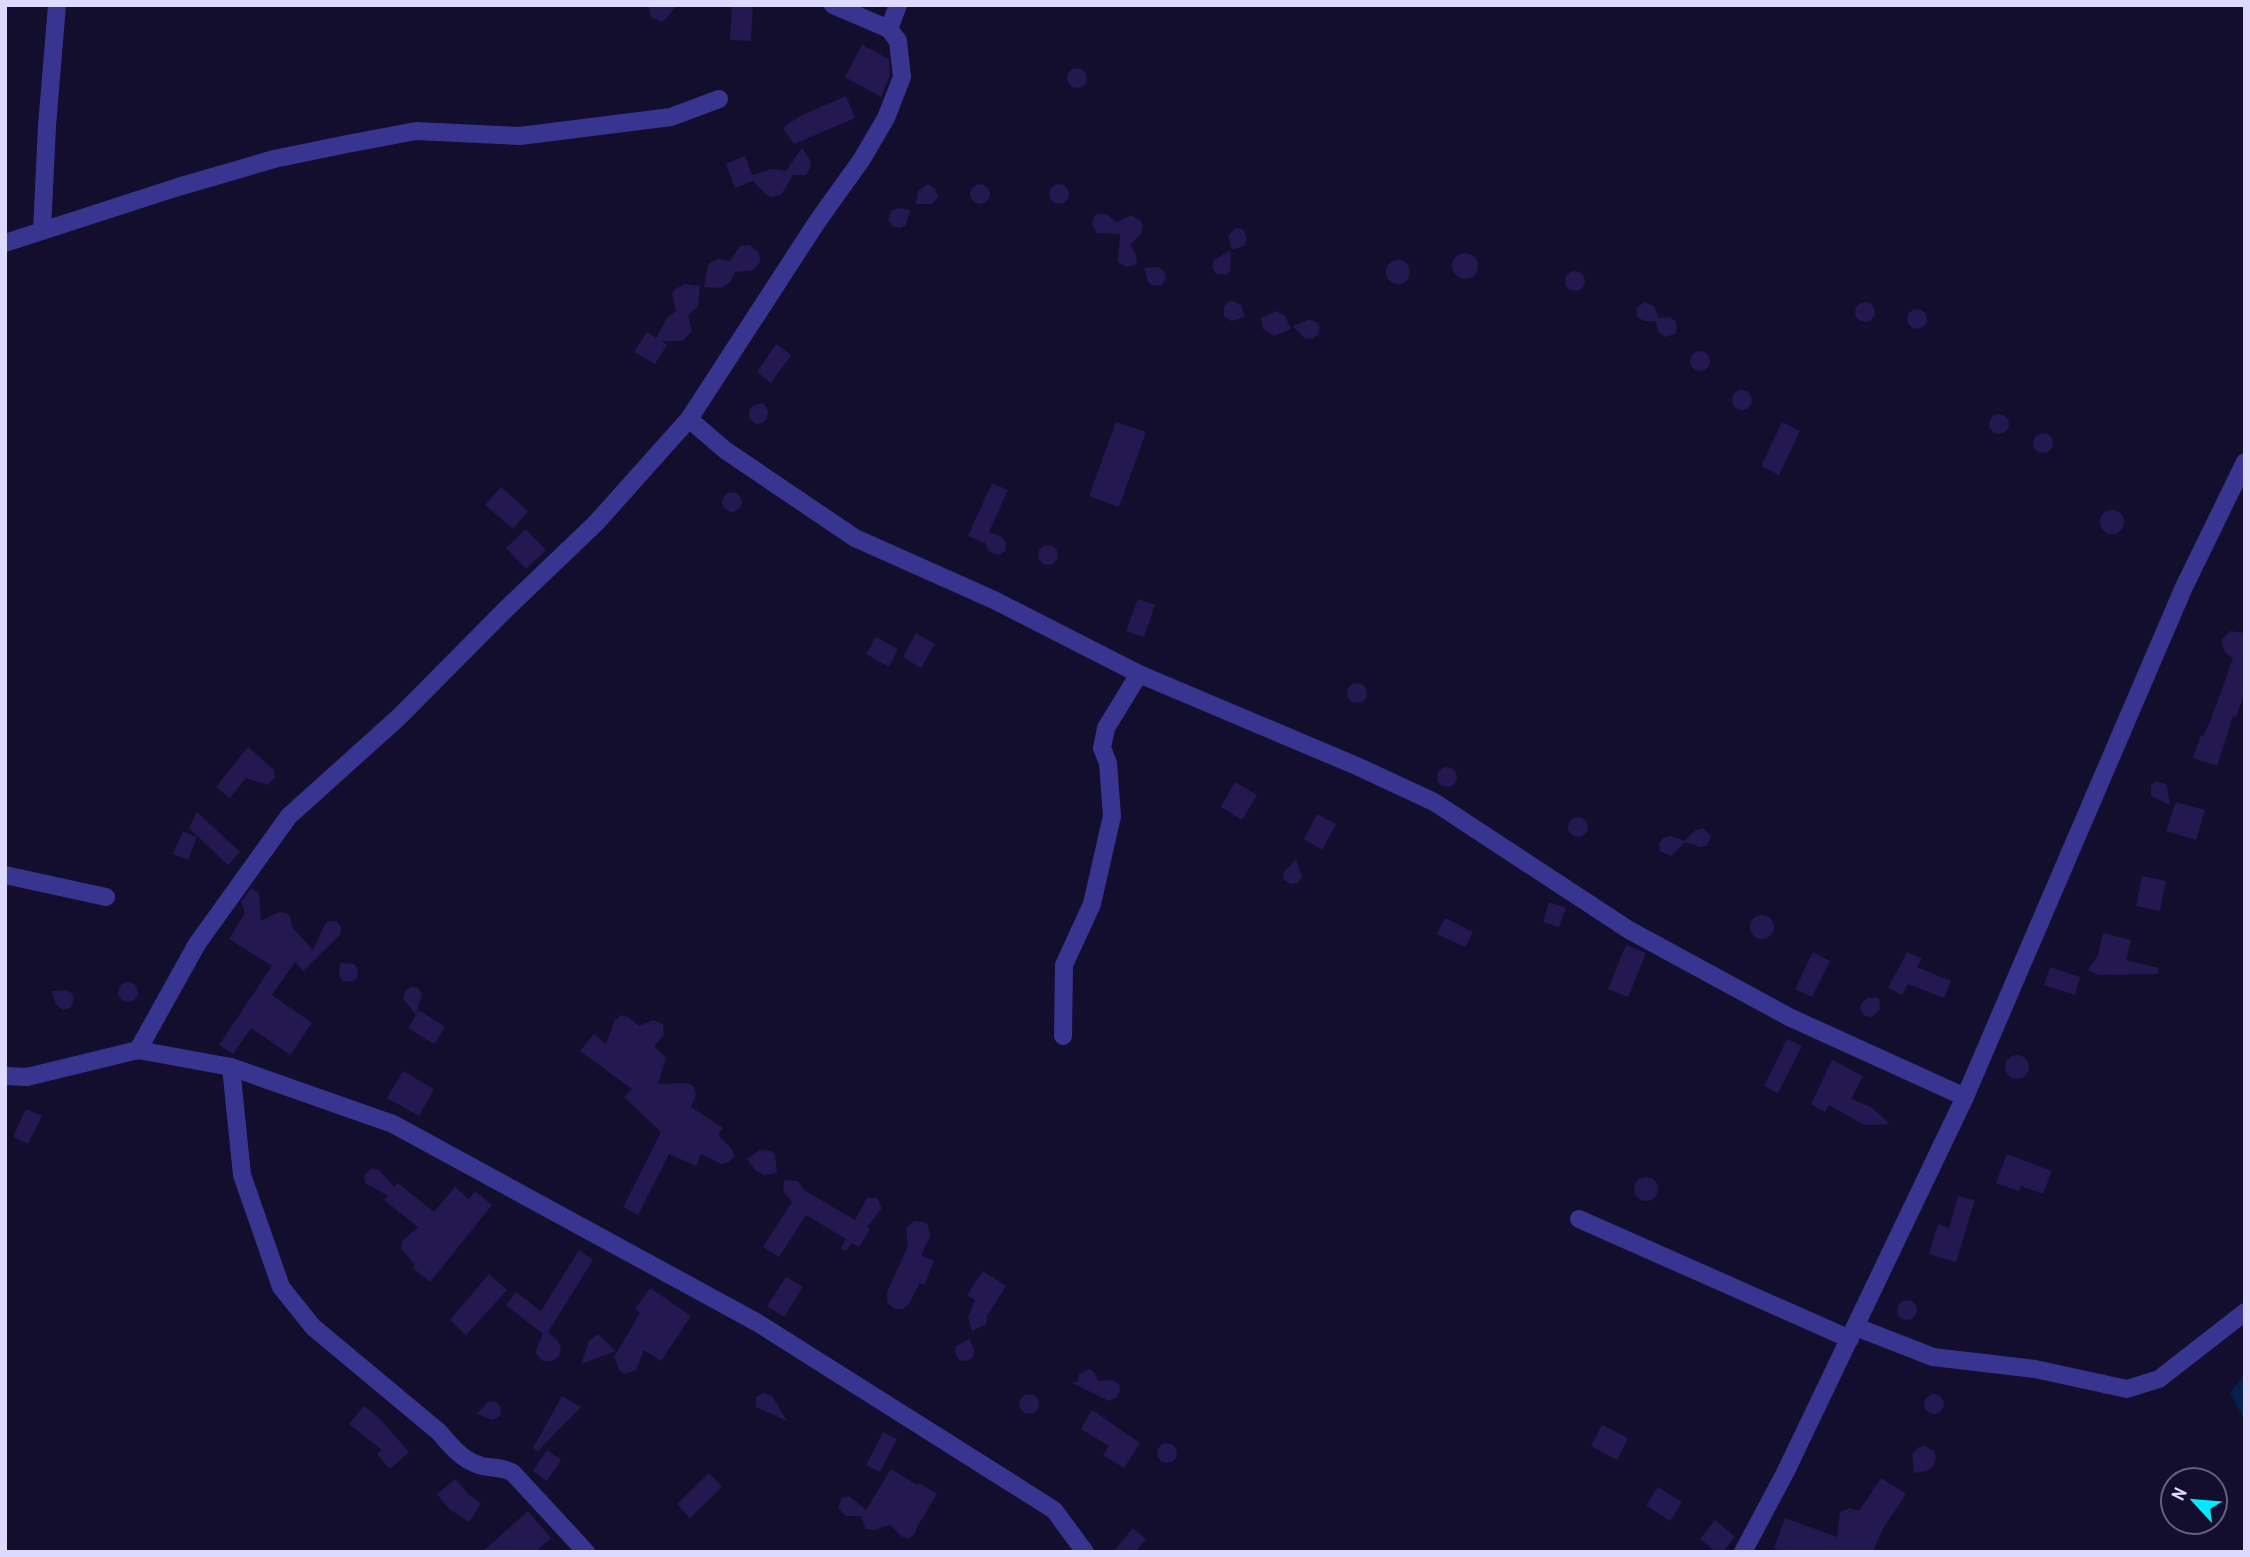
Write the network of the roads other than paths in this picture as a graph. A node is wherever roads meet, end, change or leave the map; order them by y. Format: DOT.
graph roads {
  1 [pos="57,5"];
  2 [pos="833,5"];
  3 [pos="898,5"];
  4 [pos="889,29"];
  5 [pos="719,99"];
  6 [pos="42,231"];
  7 [pos="5,243"];
  8 [pos="689,419"];
  9 [pos="2245,462"];
  10 [pos="1139,674"];
  11 [pos="5,875"];
  12 [pos="106,897"];
  13 [pos="1063,1035"];
  14 [pos="138,1050"];
  15 [pos="231,1067"];
  16 [pos="5,1076"];
  17 [pos="1965,1097"];
  18 [pos="1579,1219"];
  19 [pos="2245,1312"];
  20 [pos="1853,1333"];
  21 [pos="586,1552"];
  22 [pos="1085,1552"];
  23 [pos="1743,1552"];
  1 -- 6 [label="street"];
  2 -- 4 [label="street"];
  3 -- 4 [label="street"];
  4 -- 8 [label="street"];
  5 -- 6 [label="street"];
  6 -- 7 [label="street"];
  8 -- 10 [label="street"];
  8 -- 14 [label="street"];
  9 -- 17 [label="street"];
  10 -- 13 [label="street"];
  10 -- 17 [label="street"];
  11 -- 12 [label="street"];
  14 -- 15 [label="street"];
  14 -- 16 [label="street"];
  15 -- 21 [label="street"];
  15 -- 22 [label="street"];
  17 -- 20 [label="street"];
  18 -- 20 [label="street"];
  19 -- 20 [label="street"];
  20 -- 23 [label="street"];
}
